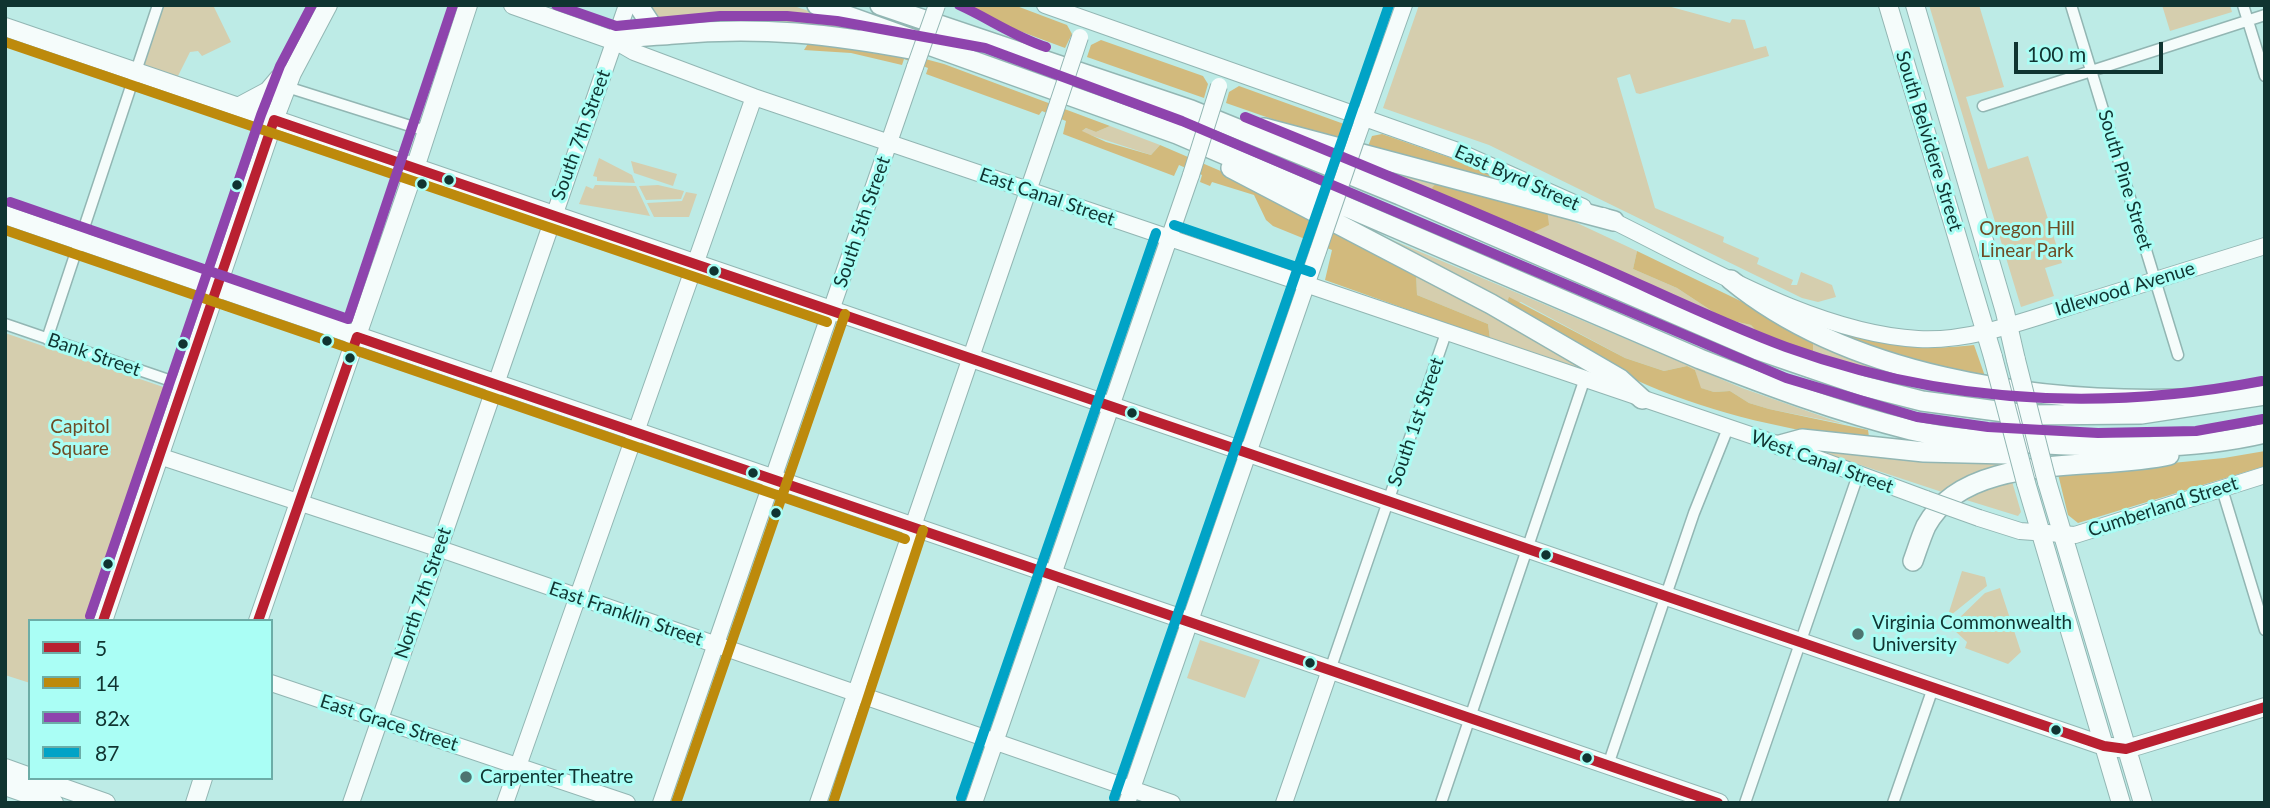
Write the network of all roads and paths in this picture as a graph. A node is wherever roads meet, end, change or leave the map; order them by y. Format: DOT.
graph roads {
  1 [pos="159,5"];
  2 [pos="328,5"];
  3 [pos="468,5"];
  4 [pos="513,5"];
  5 [pos="627,5"];
  6 [pos="638,5"];
  7 [pos="817,5"];
  8 [pos="880,5"];
  9 [pos="925,5"];
  10 [pos="937,5"];
  11 [pos="1045,5"];
  12 [pos="1404,5"];
  13 [pos="1888,5"];
  14 [pos="1915,5"];
  15 [pos="2071,5"];
  16 [pos="2243,5"];
  17 [pos="2265,15"];
  18 [pos="1086,20"];
  19 [pos="2248,21"];
  20 [pos="5,27"];
  21 [pos="688,33"];
  22 [pos="615,41"];
  23 [pos="1006,48"];
  24 [pos="981,62"];
  25 [pos="2092,71"];
  26 [pos="136,72"];
  27 [pos="2265,76"];
  28 [pos="1223,78"];
  29 [pos="289,80"];
  30 [pos="754,97"];
  31 [pos="1983,106"];
  32 [pos="238,107"];
  33 [pos="1191,110"];
  34 [pos="1365,118"];
  35 [pos="274,120"];
  36 [pos="426,131"];
  37 [pos="1177,134"];
  38 [pos="889,143"];
  39 [pos="415,168"];
  40 [pos="1029,190"];
  41 [pos="553,214"];
  42 [pos="5,215"];
  43 [pos="1614,221"];
  44 [pos="1169,238"];
  45 [pos="79,240"];
  46 [pos="2265,246"];
  47 [pos="695,263"];
  48 [pos="2155,280"];
  49 [pos="1731,281"];
  50 [pos="1306,285"];
  51 [pos="217,288"];
  52 [pos="832,309"];
  53 [pos="5,324"];
  54 [pos="2007,324"];
  55 [pos="1985,330"];
  56 [pos="1446,333"];
  57 [pos="357,337"];
  58 [pos="47,339"];
  59 [pos="2178,355"];
  60 [pos="970,357"];
  61 [pos="1584,381"];
  62 [pos="495,384"];
  63 [pos="183,385"];
  64 [pos="2265,393"];
  65 [pos="1642,399"];
  66 [pos="1111,405"];
  67 [pos="1728,428"];
  68 [pos="634,432"];
  69 [pos="2265,433"];
  70 [pos="1780,445"];
  71 [pos="2197,445"];
  72 [pos="2098,447"];
  73 [pos="1248,453"];
  74 [pos="159,456"];
  75 [pos="1858,475"];
  76 [pos="2265,475"];
  77 [pos="773,479"];
  78 [pos="2222,489"];
  79 [pos="1388,501"];
  80 [pos="300,502"];
  81 [pos="911,526"];
  82 [pos="2039,532"];
  83 [pos="2062,534"];
  84 [pos="438,548"];
  85 [pos="1529,550"];
  86 [pos="1913,561"];
  87 [pos="1052,575"];
  88 [pos="577,597"];
  89 [pos="1665,597"];
  90 [pos="104,619"];
  91 [pos="259,619"];
  92 [pos="1189,621"];
  93 [pos="2265,630"];
  94 [pos="1800,643"];
  95 [pos="716,645"];
  96 [pos="1330,670"];
  97 [pos="273,684"];
  98 [pos="1933,688"];
  99 [pos="856,692"];
  100 [pos="2265,707"];
  101 [pos="1470,717"];
  102 [pos="379,720"];
  103 [pos="995,740"];
  104 [pos="2104,746"];
  105 [pos="2126,749"];
  106 [pos="1608,765"];
  107 [pos="518,766"];
  108 [pos="5,768"];
  109 [pos="202,780"];
  110 [pos="5,786"];
  111 [pos="42,788"];
  112 [pos="1130,795"];
  113 [pos="106,803"];
  114 [pos="195,803"];
  115 [pos="351,803"];
  116 [pos="505,803"];
  117 [pos="627,803"];
  118 [pos="661,803"];
  119 [pos="818,803"];
  120 [pos="974,803"];
  121 [pos="1172,803"];
  122 [pos="1284,803"];
  123 [pos="1441,803"];
  124 [pos="1719,803"];
  125 [pos="1745,803"];
  126 [pos="1894,803"];
  127 [pos="2121,803"];
  128 [pos="2143,803"];
  1 -- 26 [label="street"];
  2 -- 29 [label="main road"];
  3 -- 36 [label="main road"];
  4 -- 22 [label="main road, East Canal Street"];
  5 -- 22 [label="street, South 7th Street"];
  6 -- 21 [label="highway"];
  7 -- 24 [label="highway"];
  8 -- 23 [label="highway"];
  9 -- 23 [label="highway"];
  10 -- 38 [label="street, South 5th Street, bridge"];
  11 -- 18 [label="street, East Byrd Street"];
  12 -- 34 [label="street"];
  13 -- 55 [label="main road, South Belvidere Street"];
  14 -- 54 [label="main road, South Belvidere Street"];
  15 -- 25 [label="street, South Pine Street"];
  16 -- 19 [label="street"];
  17 -- 19 [label="street"];
  18 -- 28 [label="street, East Byrd Street"];
  18 -- 40 [label="street, bridge"];
  19 -- 25 [label="street"];
  19 -- 27 [label="street"];
  20 -- 26 [label="main road"];
  21 -- 22 [label="highway"];
  21 -- 24 [label="highway"];
  22 -- 30 [label="street, East Canal Street"];
  22 -- 41 [label="street, South 7th Street"];
  23 -- 33 [label="highway"];
  24 -- 37 [label="highway"];
  25 -- 31 [label="street"];
  25 -- 48 [label="street, South Pine Street"];
  26 -- 32 [label="main road"];
  26 -- 45 [label="street"];
  28 -- 34 [label="street, East Byrd Street"];
  28 -- 44 [label="street, bridge"];
  29 -- 32 [label="main road"];
  29 -- 35 [label="main road"];
  29 -- 36 [label="street"];
  30 -- 38 [label="street, East Canal Street"];
  30 -- 47 [label="street"];
  32 -- 35 [label="main road"];
  33 -- 43 [label="highway"];
  33 -- 64 [label="highway"];
  34 -- 43 [label="street, East Byrd Street"];
  34 -- 50 [label="street, bridge"];
  35 -- 39 [label="main road"];
  35 -- 51 [label="main road"];
  36 -- 39 [label="main road"];
  37 -- 65 [label="highway"];
  37 -- 72 [label="highway"];
  38 -- 40 [label="street, East Canal Street"];
  38 -- 52 [label="street, South 5th Street"];
  39 -- 41 [label="main road"];
  39 -- 57 [label="main road"];
  40 -- 44 [label="street, East Canal Street"];
  40 -- 60 [label="street"];
  41 -- 47 [label="main road"];
  41 -- 62 [label="street, South 7th Street"];
  42 -- 45 [label="main road"];
  43 -- 49 [label="street, East Byrd Street"];
  44 -- 50 [label="street, East Canal Street"];
  44 -- 66 [label="street"];
  45 -- 51 [label="main road"];
  45 -- 58 [label="street"];
  46 -- 48 [label="street, Idlewood Avenue"];
  47 -- 52 [label="main road"];
  47 -- 68 [label="street"];
  48 -- 54 [label="street, Idlewood Avenue"];
  48 -- 59 [label="street, South Pine Street"];
  49 -- 55 [label="street, East Byrd Street"];
  49 -- 64 [label="highway"];
  50 -- 56 [label="street, East Canal Street"];
  50 -- 73 [label="street"];
  51 -- 57 [label="main road"];
  51 -- 63 [label="main road"];
  52 -- 60 [label="main road"];
  52 -- 77 [label="street, South 5th Street"];
  53 -- 58 [label="street, Bank Street"];
  54 -- 55 [label="street, Idlewood Avenue"];
  54 -- 83 [label="main road, South Belvidere Street, bridge"];
  55 -- 82 [label="main road, South Belvidere Street, bridge"];
  56 -- 61 [label="street, East Canal Street"];
  56 -- 79 [label="street, South 1st Street"];
  57 -- 62 [label="main road"];
  57 -- 80 [label="main road"];
  58 -- 63 [label="street, Bank Street"];
  60 -- 66 [label="main road"];
  60 -- 81 [label="street"];
  61 -- 65 [label="street, West Canal Street"];
  61 -- 85 [label="street"];
  62 -- 68 [label="main road"];
  62 -- 84 [label="street, North 7th Street"];
  63 -- 74 [label="main road"];
  65 -- 67 [label="street, West Canal Street"];
  66 -- 73 [label="main road"];
  66 -- 87 [label="street"];
  67 -- 70 [label="street, West Canal Street"];
  67 -- 89 [label="street"];
  68 -- 77 [label="main road"];
  68 -- 88 [label="street"];
  69 -- 71 [label="highway"];
  70 -- 72 [label="highway"];
  70 -- 75 [label="street, West Canal Street"];
  71 -- 72 [label="highway"];
  71 -- 86 [label="highway"];
  73 -- 79 [label="main road"];
  73 -- 92 [label="street"];
  74 -- 80 [label="street, East Franklin Street"];
  74 -- 90 [label="main road"];
  75 -- 82 [label="street, West Canal Street, bridge"];
  75 -- 94 [label="street"];
  76 -- 78 [label="street, Cumberland Street"];
  77 -- 81 [label="main road"];
  77 -- 95 [label="street, South 5th Street"];
  78 -- 83 [label="street, Cumberland Street"];
  78 -- 93 [label="street"];
  79 -- 85 [label="main road"];
  79 -- 96 [label="street, South 1st Street"];
  80 -- 84 [label="street, East Franklin Street"];
  80 -- 91 [label="main road"];
  81 -- 87 [label="main road"];
  81 -- 99 [label="street"];
  82 -- 83 [label="street, West Canal Street"];
  82 -- 104 [label="main road, South Belvidere Street"];
  83 -- 105 [label="main road, South Belvidere Street"];
  84 -- 88 [label="street, East Franklin Street"];
  84 -- 102 [label="street, North 7th Street"];
  85 -- 89 [label="main road"];
  85 -- 101 [label="street"];
  87 -- 92 [label="main road"];
  87 -- 103 [label="street"];
  88 -- 95 [label="street, East Franklin Street"];
  88 -- 107 [label="street"];
  89 -- 94 [label="main road"];
  89 -- 106 [label="street"];
  92 -- 96 [label="main road"];
  92 -- 112 [label="street"];
  94 -- 98 [label="main road"];
  94 -- 125 [label="street"];
  95 -- 99 [label="street, East Franklin Street"];
  95 -- 118 [label="street, South 5th Street"];
  96 -- 101 [label="main road"];
  96 -- 122 [label="street"];
  97 -- 102 [label="street, East Grace Street"];
  98 -- 104 [label="main road"];
  98 -- 126 [label="street"];
  99 -- 103 [label="street, East Franklin Street"];
  99 -- 119 [label="street"];
  100 -- 105 [label="main road"];
  101 -- 106 [label="main road"];
  101 -- 123 [label="street"];
  102 -- 107 [label="street, East Grace Street"];
  102 -- 115 [label="street, North 7th Street"];
  103 -- 112 [label="street, East Franklin Street"];
  103 -- 120 [label="street"];
  104 -- 105 [label="main road"];
  104 -- 127 [label="main road, South Belvidere Street"];
  105 -- 128 [label="main road, South Belvidere Street"];
  106 -- 124 [label="main road"];
  107 -- 116 [label="street"];
  107 -- 117 [label="street, East Grace Street"];
  108 -- 111 [label="main road"];
  109 -- 114 [label="main road"];
  110 -- 111 [label="main road"];
  111 -- 113 [label="main road"];
  112 -- 121 [label="street, East Franklin Street"];
}
